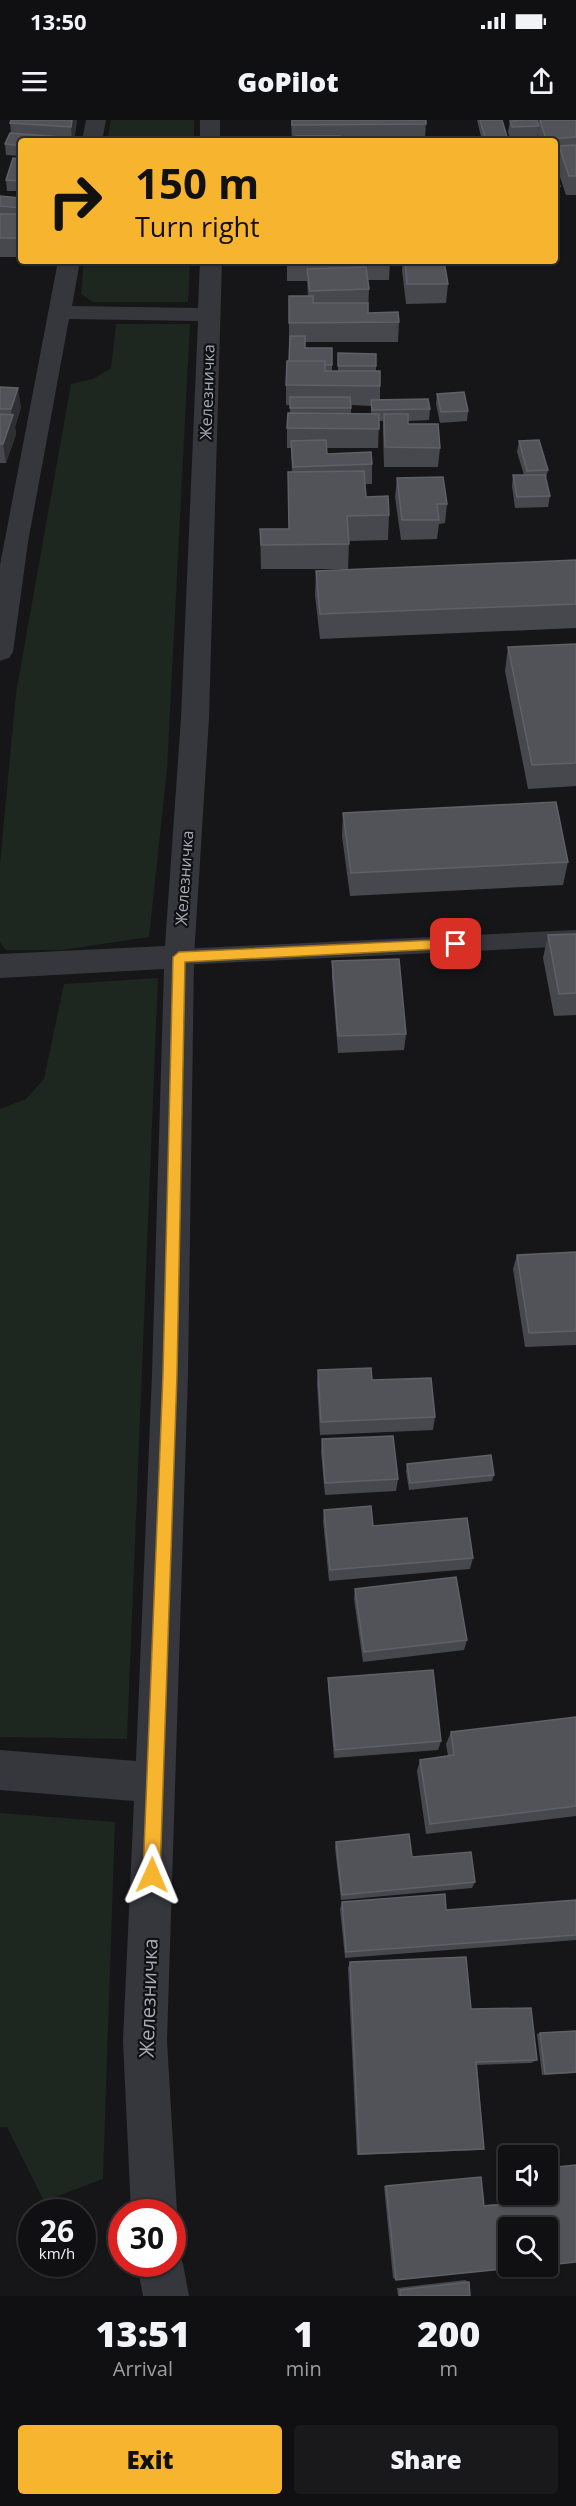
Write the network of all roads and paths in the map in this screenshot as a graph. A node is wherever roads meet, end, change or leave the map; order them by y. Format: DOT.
graph roads {
  1 [pos="96,120"];
  2 [pos="210,120"];
  3 [pos="93,138"];
  4 [pos="210,138"];
  5 [pos="68,264"];
  6 [pos="211,264"];
  7 [pos="60,312"];
  8 [pos="210,315"];
  9 [pos="0,652"];
  10 [pos="576,938"];
  11 [pos="179,957"];
  12 [pos="0,966"];
  13 [pos="0,1770"];
  14 [pos="154,1783"];
  15 [pos="153,2199"];
  1 -- 3 [label="street"];
  2 -- 4 [label="street"];
  5 -- 7 [label="street"];
  6 -- 8 [label="street, Железничка"];
  7 -- 8 [label="street"];
  7 -- 9 [label="street"];
  8 -- 11 [label="street, Железничка"];
  10 -- 11 [label="lane"];
  11 -- 12 [label="street"];
  11 -- 14 [label="street, Железничка"];
  13 -- 14 [label="street"];
  14 -- 15 [label="street, Железничка"];
}
